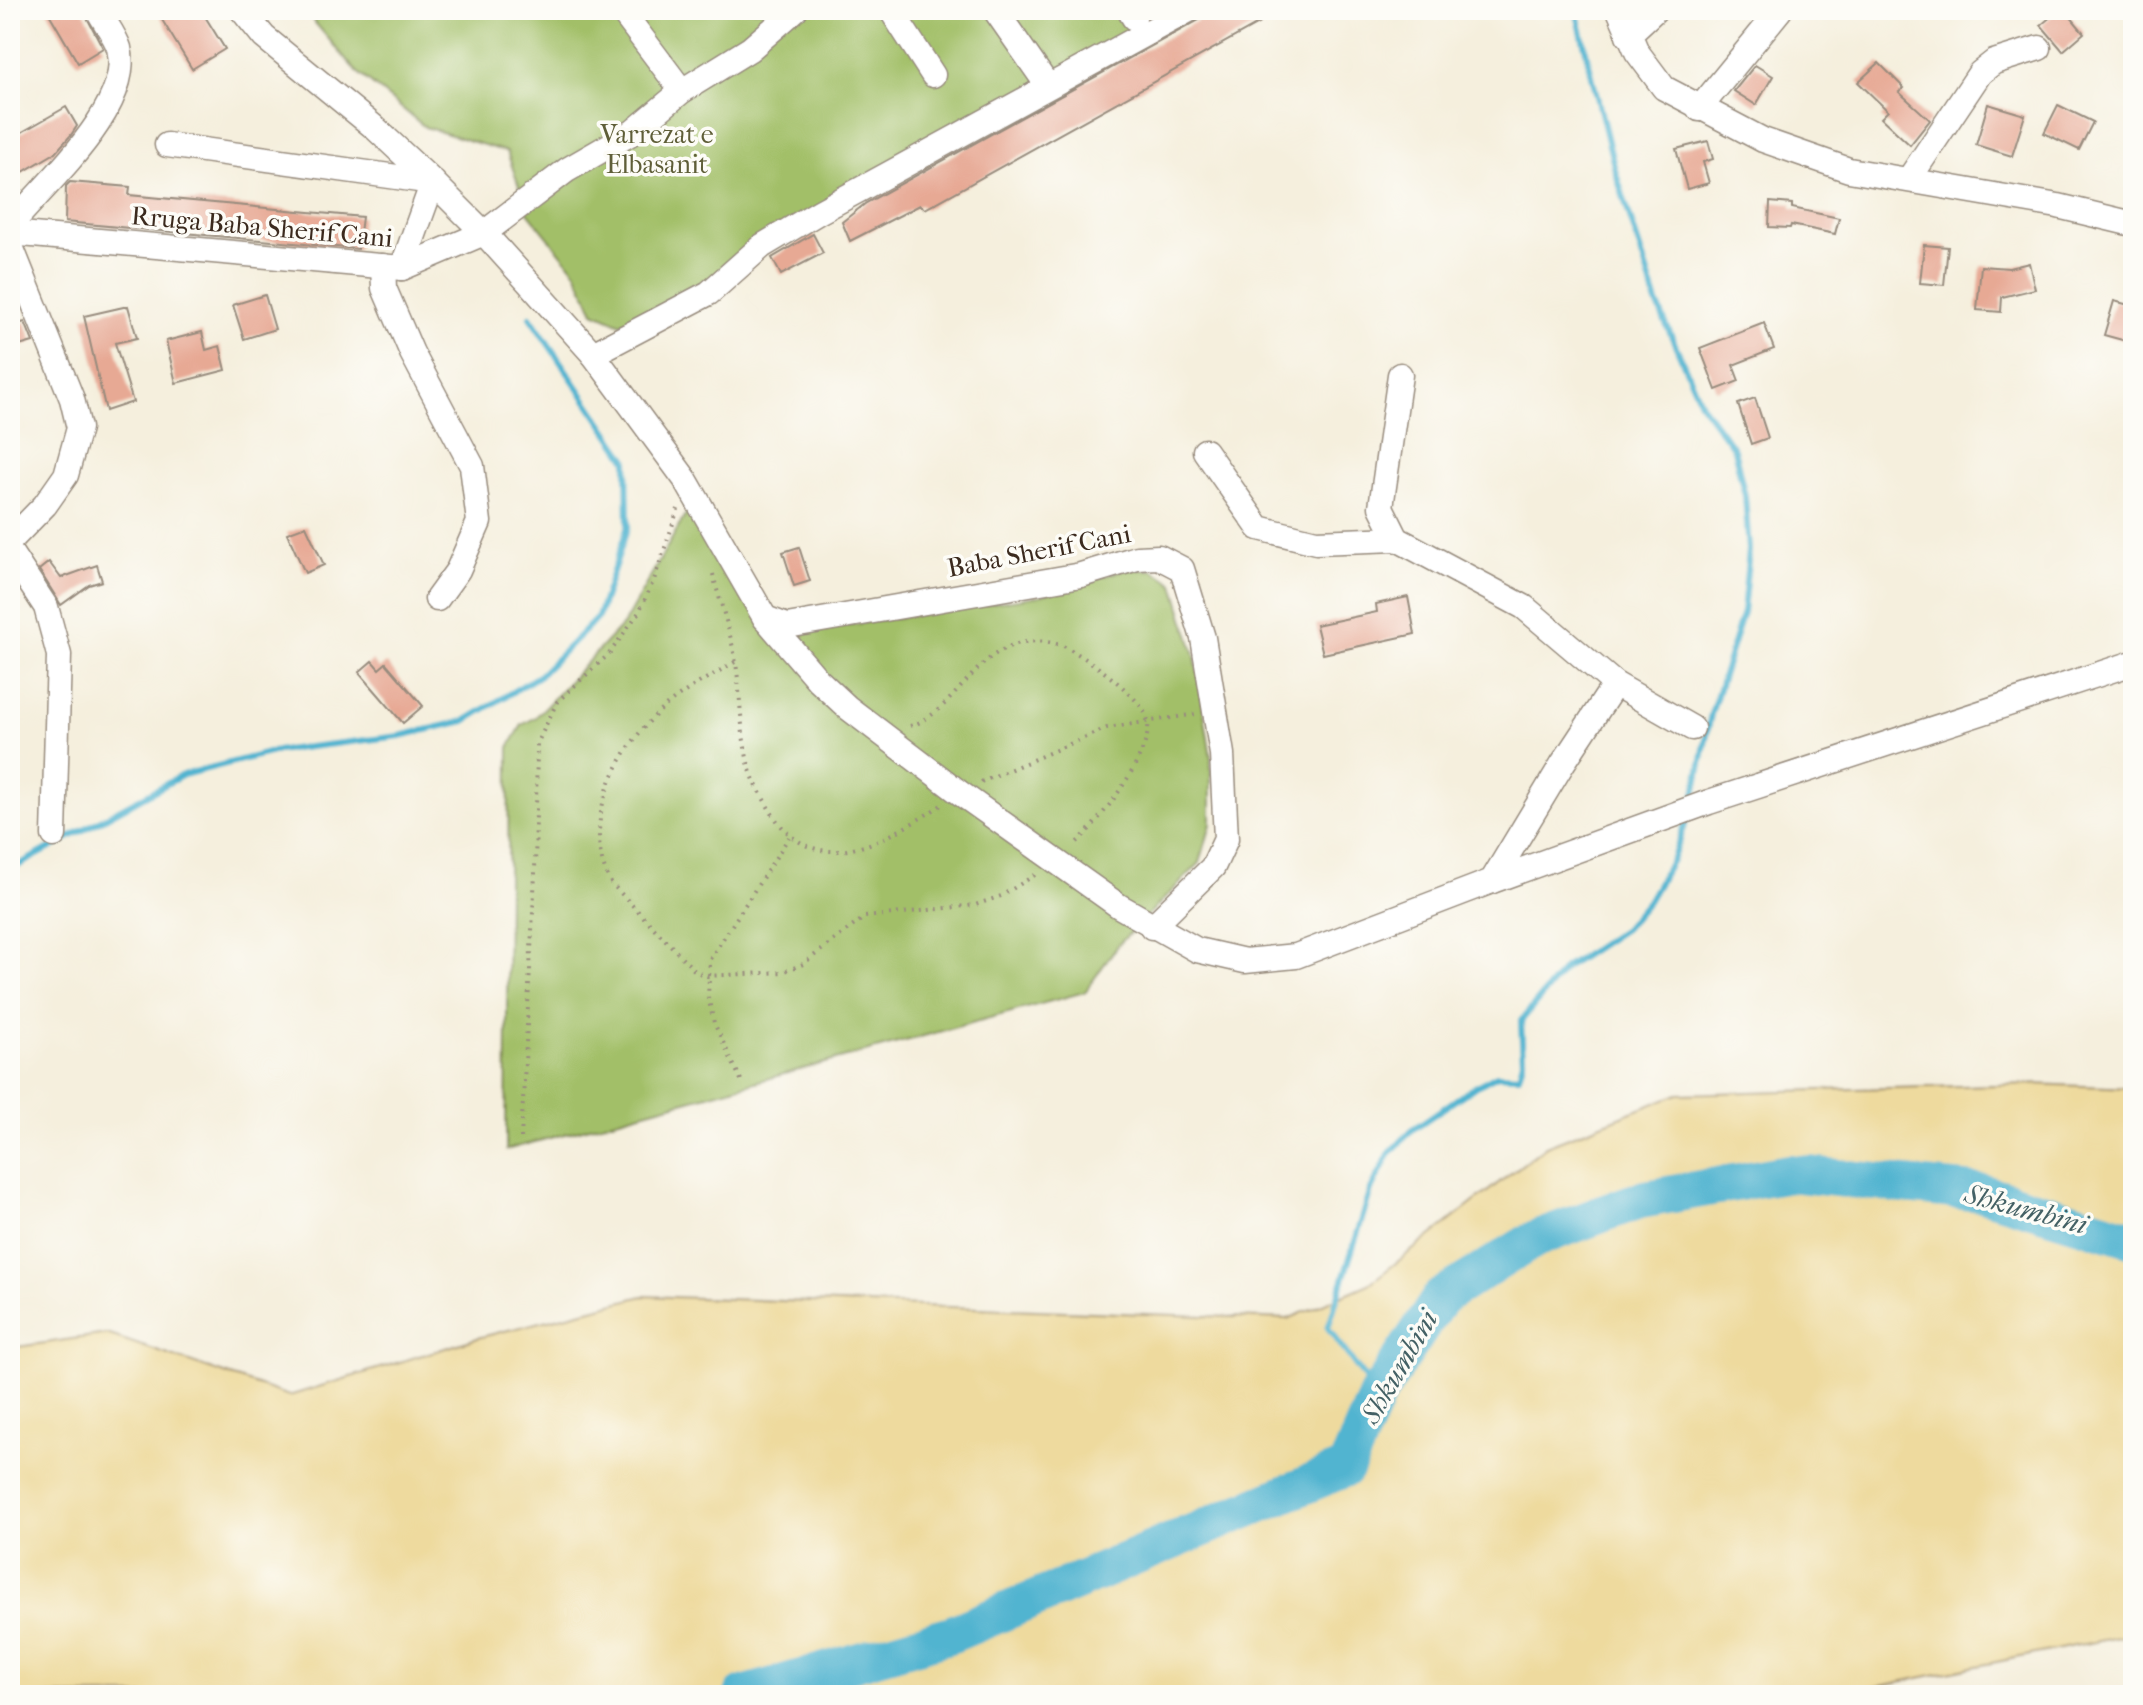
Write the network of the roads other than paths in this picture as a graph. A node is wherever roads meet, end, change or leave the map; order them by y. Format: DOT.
graph roads {
  1 [pos="98,10"];
  2 [pos="242,10"];
  3 [pos="621,10"];
  4 [pos="795,10"];
  5 [pos="891,10"];
  6 [pos="995,10"];
  7 [pos="1189,10"];
  8 [pos="1619,10"];
  9 [pos="1655,10"];
  10 [pos="1780,10"];
  11 [pos="1628,35"];
  12 [pos="2039,48"];
  13 [pos="933,75"];
  14 [pos="1048,86"];
  15 [pos="682,91"];
  16 [pos="1699,109"];
  17 [pos="167,145"];
  18 [pos="1909,179"];
  19 [pos="433,182"];
  20 [pos="2133,224"];
  21 [pos="10,226"];
  22 [pos="10,233"];
  23 [pos="484,233"];
  24 [pos="10,244"];
  25 [pos="392,267"];
  26 [pos="593,354"];
  27 [pos="1400,375"];
  28 [pos="1205,451"];
  29 [pos="1397,539"];
  30 [pos="10,541"];
  31 [pos="10,552"];
  32 [pos="437,599"];
  33 [pos="765,618"];
  34 [pos="2133,663"];
  35 [pos="1615,684"];
  36 [pos="1692,728"];
  37 [pos="54,835"];
  38 [pos="1492,881"];
  39 [pos="1152,927"];
  1 -- 21 [label="street"];
  2 -- 19 [label="street"];
  3 -- 15 [label="street"];
  4 -- 15 [label="street, Rruga Baba Sherif Cani"];
  5 -- 13 [label="street"];
  6 -- 14 [label="street"];
  7 -- 14 [label="street"];
  8 -- 11 [label="street"];
  9 -- 11 [label="street"];
  10 -- 16 [label="street"];
  11 -- 16 [label="street"];
  12 -- 18 [label="street"];
  14 -- 26 [label="street"];
  15 -- 23 [label="street, Rruga Baba Sherif Cani"];
  16 -- 18 [label="street"];
  17 -- 19 [label="street"];
  18 -- 20 [label="street"];
  19 -- 23 [label="street"];
  19 -- 25 [label="street"];
  22 -- 25 [label="street, Rruga Baba Sherif Cani"];
  23 -- 25 [label="street, Rruga Baba Sherif Cani"];
  23 -- 26 [label="street"];
  24 -- 30 [label="street"];
  25 -- 32 [label="street"];
  26 -- 33 [label="street"];
  27 -- 29 [label="street"];
  28 -- 29 [label="street"];
  29 -- 35 [label="street"];
  31 -- 37 [label="street"];
  33 -- 39 [label="street"];
  33 -- 39 [label="street, Baba Sherif Cani"];
  34 -- 38 [label="street"];
  35 -- 36 [label="street"];
  35 -- 38 [label="street"];
  38 -- 39 [label="street"];
}
